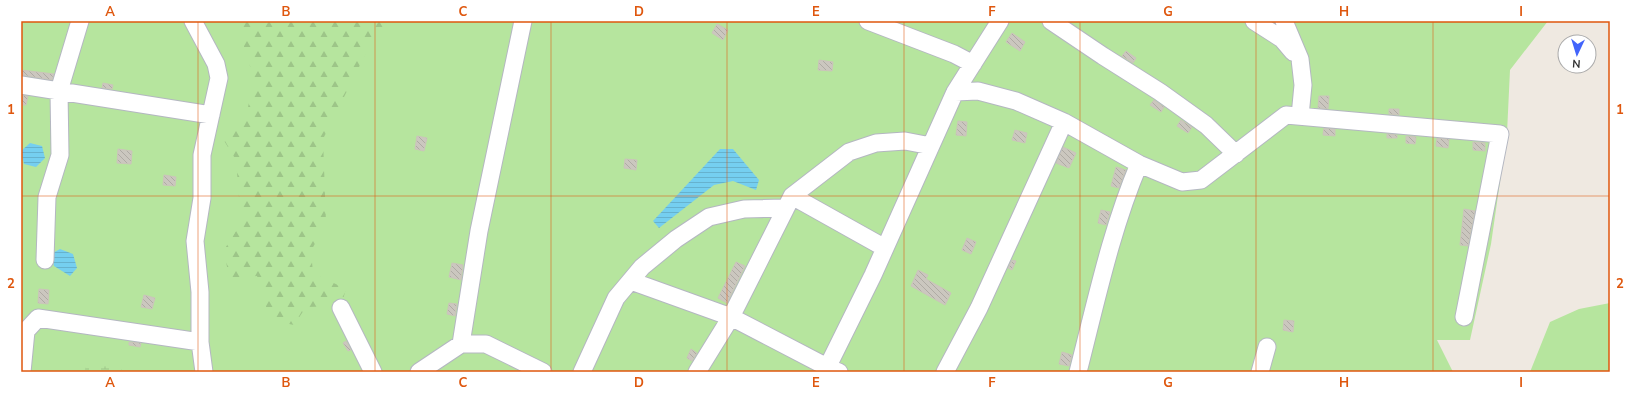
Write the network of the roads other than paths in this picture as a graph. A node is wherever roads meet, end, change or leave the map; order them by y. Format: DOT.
graph roads {
  1 [pos="80,21"];
  2 [pos="193,21"];
  3 [pos="523,21"];
  4 [pos="868,21"];
  5 [pos="1000,21"];
  6 [pos="1051,21"];
  7 [pos="1254,21"];
  8 [pos="1284,21"];
  9 [pos="1300,59"];
  10 [pos="973,64"];
  11 [pos="21,85"];
  12 [pos="59,91"];
  13 [pos="955,92"];
  14 [pos="211,115"];
  15 [pos="1300,116"];
  16 [pos="1064,122"];
  17 [pos="931,146"];
  18 [pos="1236,154"];
  19 [pos="1139,164"];
  20 [pos="789,202"];
  21 [pos="885,248"];
  22 [pos="45,260"];
  23 [pos="631,281"];
  24 [pos="341,308"];
  25 [pos="1464,317"];
  26 [pos="731,318"];
  27 [pos="200,342"];
  28 [pos="461,344"];
  29 [pos="1267,347"];
  30 [pos="830,370"];
  31 [pos="22,372"];
  32 [pos="204,372"];
  33 [pos="373,372"];
  34 [pos="419,372"];
  35 [pos="543,372"];
  36 [pos="582,372"];
  37 [pos="697,372"];
  38 [pos="945,372"];
  39 [pos="1078,372"];
  40 [pos="1260,372"];
  1 -- 12 [label="street"];
  2 -- 14 [label="street"];
  3 -- 28 [label="street"];
  4 -- 10 [label="street"];
  5 -- 10 [label="street"];
  6 -- 18 [label="street"];
  7 -- 9 [label="street"];
  8 -- 9 [label="street"];
  9 -- 15 [label="street"];
  10 -- 13 [label="street"];
  11 -- 12 [label="street"];
  12 -- 14 [label="street"];
  12 -- 22 [label="street"];
  13 -- 16 [label="street"];
  13 -- 17 [label="street"];
  14 -- 27 [label="street"];
  15 -- 18 [label="street"];
  15 -- 25 [label="street"];
  16 -- 19 [label="street"];
  16 -- 38 [label="street"];
  17 -- 20 [label="street"];
  17 -- 21 [label="street"];
  18 -- 19 [label="street"];
  19 -- 39 [label="street"];
  20 -- 21 [label="street"];
  20 -- 23 [label="street"];
  20 -- 26 [label="street"];
  21 -- 30 [label="street"];
  23 -- 26 [label="street"];
  23 -- 36 [label="street"];
  24 -- 33 [label="street"];
  26 -- 30 [label="street"];
  26 -- 37 [label="street"];
  27 -- 31 [label="street"];
  27 -- 32 [label="street"];
  28 -- 34 [label="street"];
  28 -- 35 [label="street"];
  29 -- 40 [label="street"];
}
